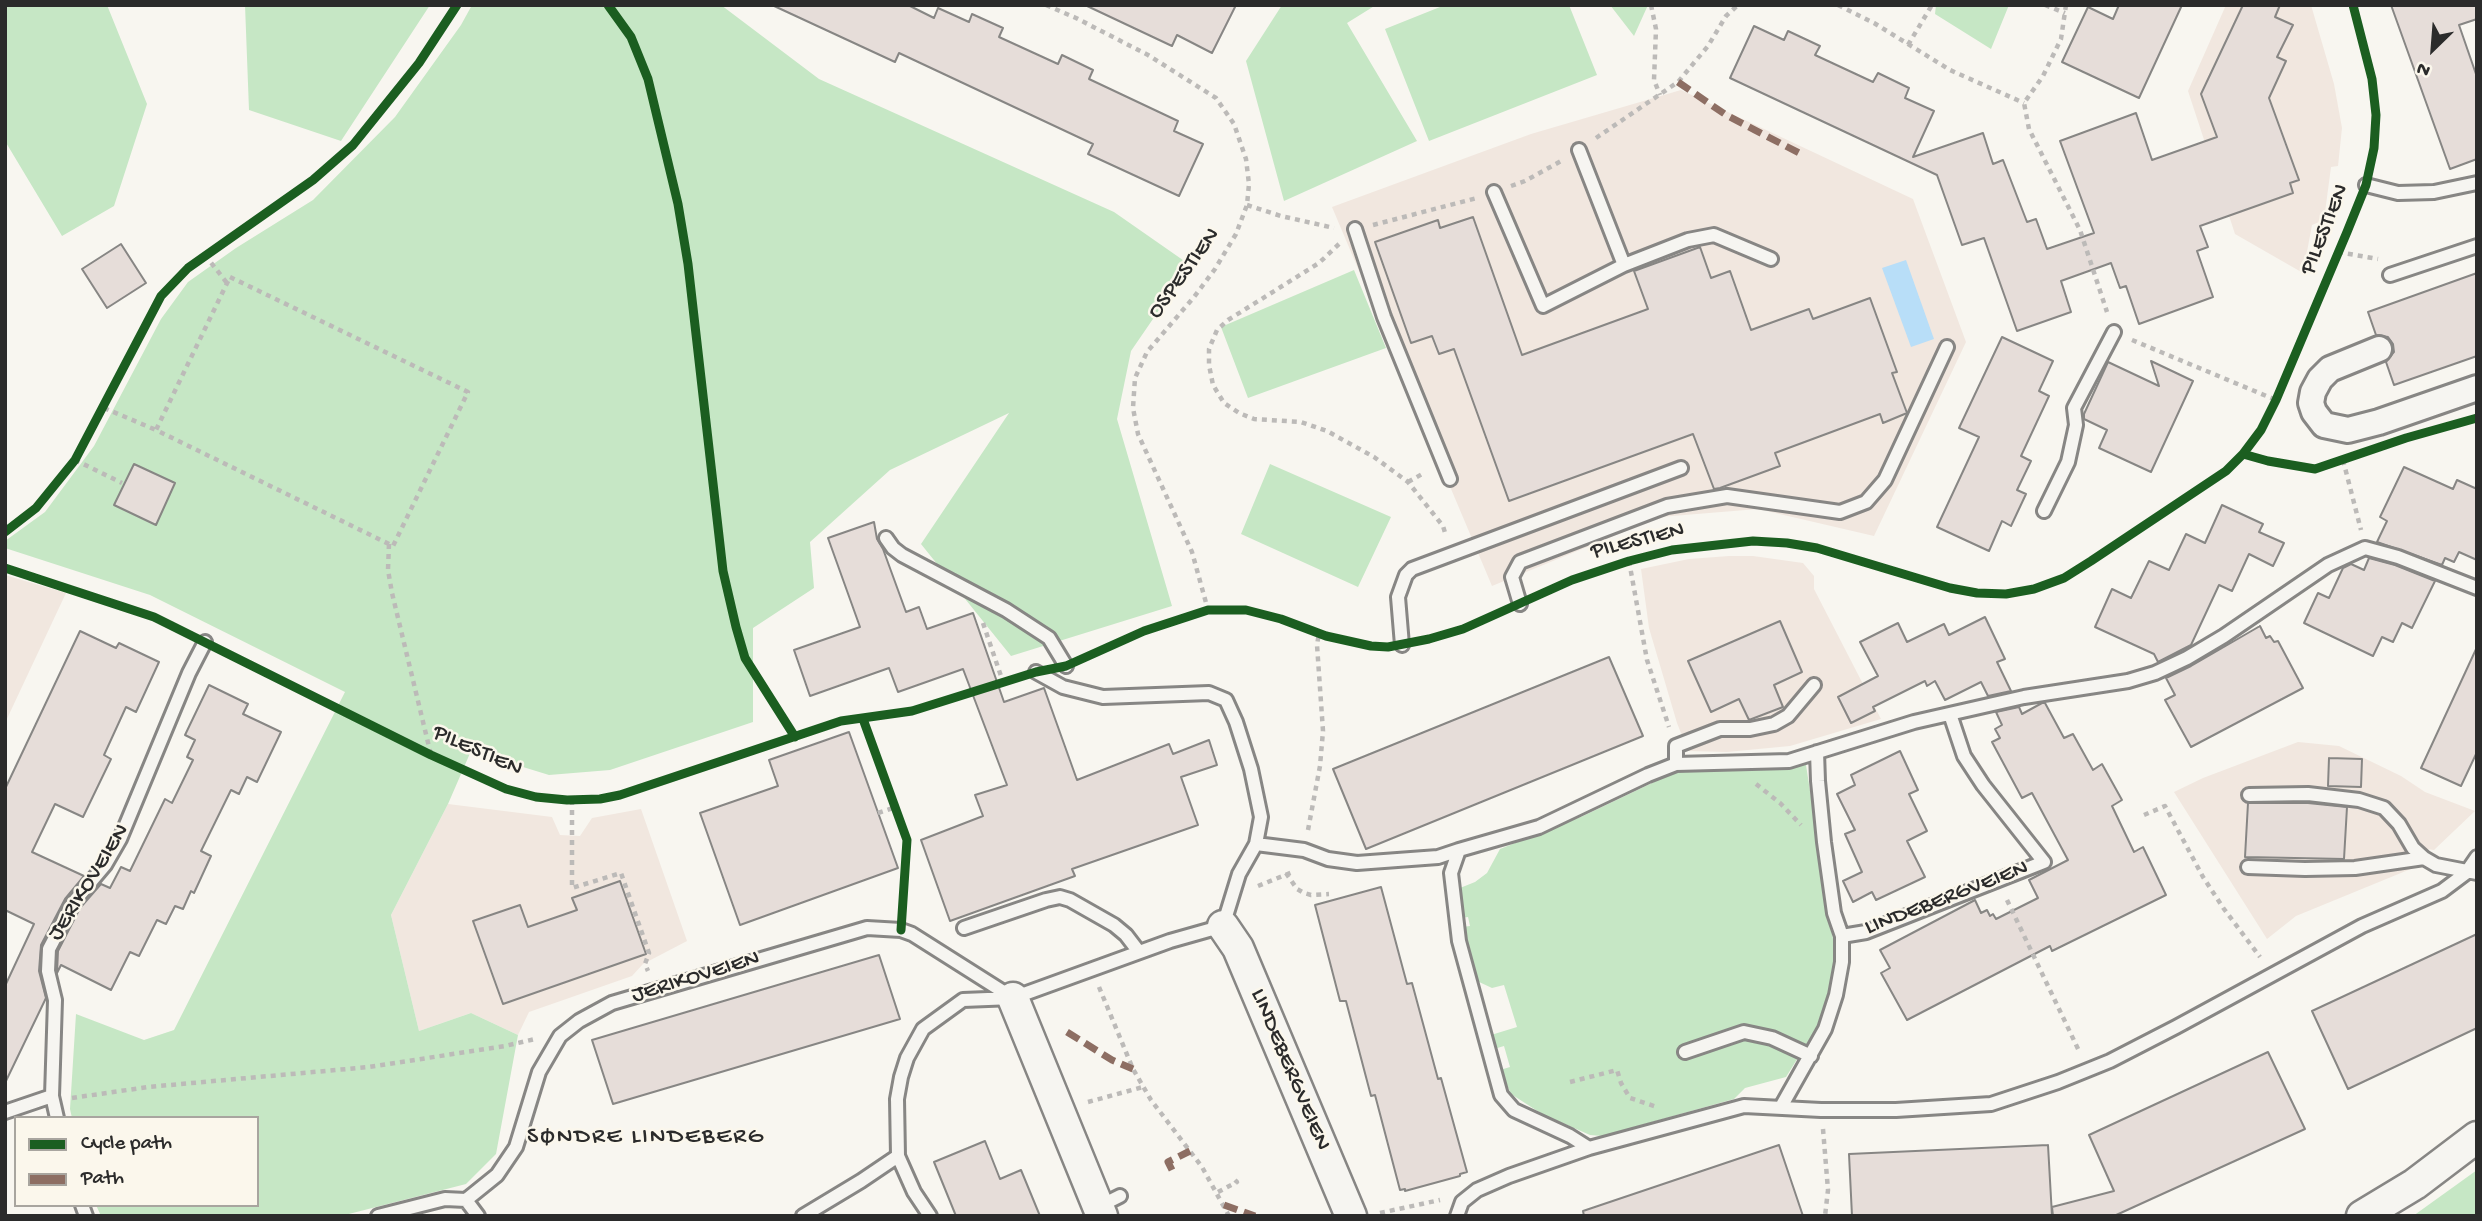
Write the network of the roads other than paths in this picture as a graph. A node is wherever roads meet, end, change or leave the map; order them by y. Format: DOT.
graph roads {
  1 [pos="1579,149"];
  2 [pos="2477,183"];
  3 [pos="2366,185"];
  4 [pos="1494,192"];
  5 [pos="1355,229"];
  6 [pos="2477,246"];
  7 [pos="1772,259"];
  8 [pos="1623,265"];
  9 [pos="2390,275"];
  10 [pos="2114,332"];
  11 [pos="1947,347"];
  12 [pos="2379,349"];
  13 [pos="2477,388"];
  14 [pos="1681,468"];
  15 [pos="1450,479"];
  16 [pos="2045,511"];
  17 [pos="886,538"];
  18 [pos="2477,588"];
  19 [pos="1520,604"];
  20 [pos="205,642"];
  21 [pos="1402,645"];
  22 [pos="1066,666"];
  23 [pos="1035,672"];
  24 [pos="1814,685"];
  25 [pos="1950,714"];
  26 [pos="1818,751"];
  27 [pos="1676,764"];
  28 [pos="2249,795"];
  29 [pos="1256,844"];
  30 [pos="1459,850"];
  31 [pos="2477,857"];
  32 [pos="2424,858"];
  33 [pos="2248,867"];
  34 [pos="2472,873"];
  35 [pos="1223,926"];
  36 [pos="964,928"];
  37 [pos="1842,936"];
  38 [pos="1139,952"];
  39 [pos="1013,998"];
  40 [pos="1685,1052"];
  41 [pos="1811,1056"];
  42 [pos="52,1096"];
  43 [pos="1781,1107"];
  44 [pos="5,1112"];
  45 [pos="57,1116"];
  46 [pos="2477,1137"];
  47 [pos="1589,1148"];
  48 [pos="898,1156"];
  49 [pos="466,1200"];
  50 [pos="1106,1206"];
  51 [pos="1361,1215"];
  52 [pos="378,1216"];
  53 [pos="478,1216"];
  54 [pos="803,1216"];
  55 [pos="930,1216"];
  56 [pos="1457,1216"];
  57 [pos="2362,1216"];
  1 -- 8 [label="lane"];
  2 -- 3 [label="lane"];
  4 -- 8 [label="lane"];
  5 -- 15 [label="lane"];
  6 -- 9 [label="lane"];
  7 -- 8 [label="lane"];
  10 -- 16 [label="lane"];
  11 -- 19 [label="lane"];
  12 -- 13 [label="street"];
  14 -- 21 [label="lane"];
  17 -- 22 [label="lane"];
  18 -- 25 [label="lane"];
  20 -- 42 [label="lane, JERIKOVEIEN"];
  23 -- 29 [label="lane"];
  24 -- 27 [label="lane"];
  25 -- 26 [label="lane"];
  25 -- 37 [label="lane, LINDEBERGVEIEN"];
  26 -- 27 [label="lane"];
  26 -- 37 [label="lane"];
  27 -- 30 [label="lane"];
  28 -- 32 [label="lane"];
  29 -- 30 [label="lane"];
  29 -- 35 [label="lane"];
  30 -- 47 [label="lane"];
  31 -- 34 [label="lane"];
  32 -- 33 [label="lane"];
  32 -- 34 [label="lane"];
  34 -- 43 [label="lane"];
  35 -- 38 [label="lane"];
  35 -- 51 [label="street, LINDEBERGVEIEN"];
  36 -- 38 [label="lane"];
  37 -- 41 [label="lane"];
  38 -- 39 [label="lane"];
  39 -- 48 [label="lane"];
  39 -- 49 [label="lane, JERIKOVEIEN"];
  39 -- 50 [label="street"];
  40 -- 41 [label="lane"];
  41 -- 43 [label="lane"];
  42 -- 44 [label="lane"];
  42 -- 45 [label="lane, JERIKOVEIEN"];
  43 -- 47 [label="lane"];
  46 -- 57 [label="street"];
  47 -- 56 [label="lane"];
  48 -- 54 [label="lane"];
  48 -- 55 [label="lane"];
  49 -- 52 [label="lane"];
  49 -- 53 [label="lane"];
}
